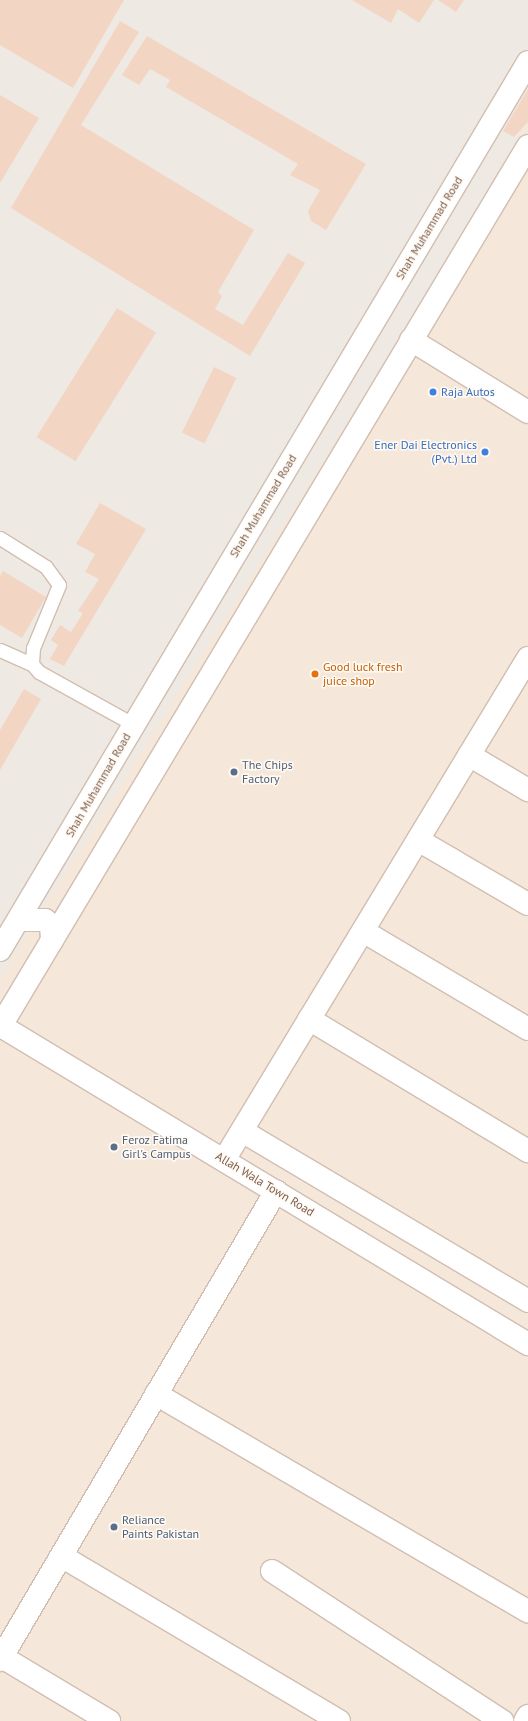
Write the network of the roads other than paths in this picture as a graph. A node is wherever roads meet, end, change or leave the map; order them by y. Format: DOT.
graph roads {
  1 [pos="528,62"];
  2 [pos="528,146"];
  3 [pos="411,340"];
  4 [pos="528,412"];
  5 [pos="0,538"];
  6 [pos="0,650"];
  7 [pos="527,662"];
  8 [pos="32,664"];
  9 [pos="133,724"];
  10 [pos="469,756"];
  11 [pos="528,790"];
  12 [pos="418,840"];
  13 [pos="528,904"];
  14 [pos="19,920"];
  15 [pos="363,931"];
  16 [pos="52,940"];
  17 [pos="0,950"];
  18 [pos="309,1019"];
  19 [pos="2,1022"];
  20 [pos="528,1029"];
  21 [pos="242,1130"];
  22 [pos="528,1151"];
  23 [pos="224,1160"];
  24 [pos="276,1191"];
  25 [pos="528,1301"];
  26 [pos="528,1344"];
  27 [pos="156,1394"];
  28 [pos="63,1556"];
  29 [pos="272,1571"];
  30 [pos="528,1611"];
  31 [pos="1,1658"];
  32 [pos="528,1716"];
  33 [pos="109,1721"];
  34 [pos="339,1721"];
  35 [pos="502,1721"];
  36 [pos="525,1721"];
  1 -- 9 [label="street, Shah Muhammad Road"];
  2 -- 3 [label="street"];
  3 -- 4 [label="street"];
  3 -- 16 [label="street"];
  5 -- 8 [label="lane"];
  6 -- 8 [label="lane"];
  7 -- 10 [label="street"];
  8 -- 9 [label="lane"];
  9 -- 14 [label="street, Shah Muhammad Road"];
  10 -- 11 [label="street"];
  10 -- 12 [label="street"];
  12 -- 13 [label="street"];
  12 -- 15 [label="street"];
  14 -- 16 [label="street"];
  14 -- 17 [label="street, Shah Muhammad Road"];
  15 -- 18 [label="street"];
  15 -- 20 [label="street"];
  16 -- 19 [label="street"];
  18 -- 21 [label="street"];
  18 -- 22 [label="street"];
  19 -- 23 [label="street, Allah Wala Town Road"];
  21 -- 23 [label="street"];
  21 -- 25 [label="street"];
  23 -- 24 [label="street, Allah Wala Town Road"];
  24 -- 26 [label="street, Allah Wala Town Road"];
  24 -- 27 [label="street"];
  27 -- 28 [label="street"];
  27 -- 30 [label="street"];
  28 -- 31 [label="street"];
  28 -- 34 [label="street"];
  29 -- 35 [label="street"];
  31 -- 33 [label="street"];
  32 -- 36 [label="street"];
}
